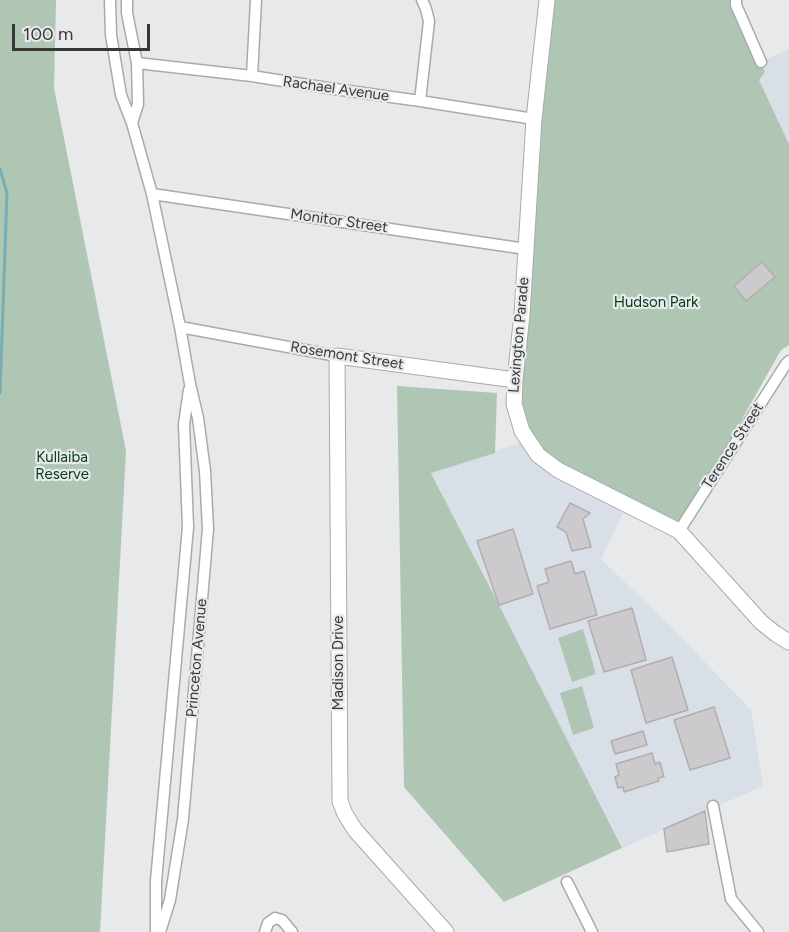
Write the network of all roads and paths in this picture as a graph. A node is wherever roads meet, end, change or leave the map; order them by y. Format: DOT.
graph roads {
  1 [pos="110,0"];
  2 [pos="127,0"];
  3 [pos="256,0"];
  4 [pos="422,0"];
  5 [pos="547,0"];
  6 [pos="736,0"];
  7 [pos="761,62"];
  8 [pos="137,63"];
  9 [pos="252,76"];
  10 [pos="420,100"];
  11 [pos="534,119"];
  12 [pos="132,123"];
  13 [pos="152,194"];
  14 [pos="526,249"];
  15 [pos="180,327"];
  16 [pos="337,356"];
  17 [pos="789,361"];
  18 [pos="515,380"];
  19 [pos="190,384"];
  20 [pos="679,531"];
  21 [pos="789,642"];
  22 [pos="713,806"];
  23 [pos="567,882"];
  24 [pos="158,932"];
  25 [pos="266,932"];
  26 [pos="292,932"];
  27 [pos="446,932"];
  28 [pos="592,932"];
  29 [pos="758,932"];
  1 -- 12 [label="street, Princeton Avenue"];
  2 -- 8 [label="street, Princeton Avenue"];
  3 -- 9 [label="street"];
  4 -- 10 [label="street"];
  5 -- 11 [label="main road, Lexington Parade"];
  6 -- 7 [label="street"];
  8 -- 9 [label="street, Rachael Avenue"];
  8 -- 12 [label="street, Princeton Avenue"];
  9 -- 10 [label="street, Rachael Avenue"];
  10 -- 11 [label="street, Rachael Avenue"];
  11 -- 14 [label="main road, Lexington Parade"];
  12 -- 13 [label="street, Princeton Avenue"];
  13 -- 14 [label="street, Monitor Street"];
  13 -- 15 [label="street, Princeton Avenue"];
  14 -- 18 [label="main road, Lexington Parade"];
  15 -- 16 [label="street, Rosemont Street"];
  15 -- 19 [label="street, Princeton Avenue"];
  16 -- 18 [label="main road, Rosemont Street"];
  16 -- 27 [label="main road, Madison Drive"];
  17 -- 20 [label="street, Terence Street"];
  18 -- 20 [label="main road, Lexington Parade"];
  19 -- 24 [label="street, Princeton Avenue"];
  19 -- 24 [label="street, Princeton Avenue"];
  20 -- 21 [label="main road, Lexington Parade"];
  22 -- 29 [label="street"];
  23 -- 28 [label="street"];
  25 -- 26 [label="street"];
}
